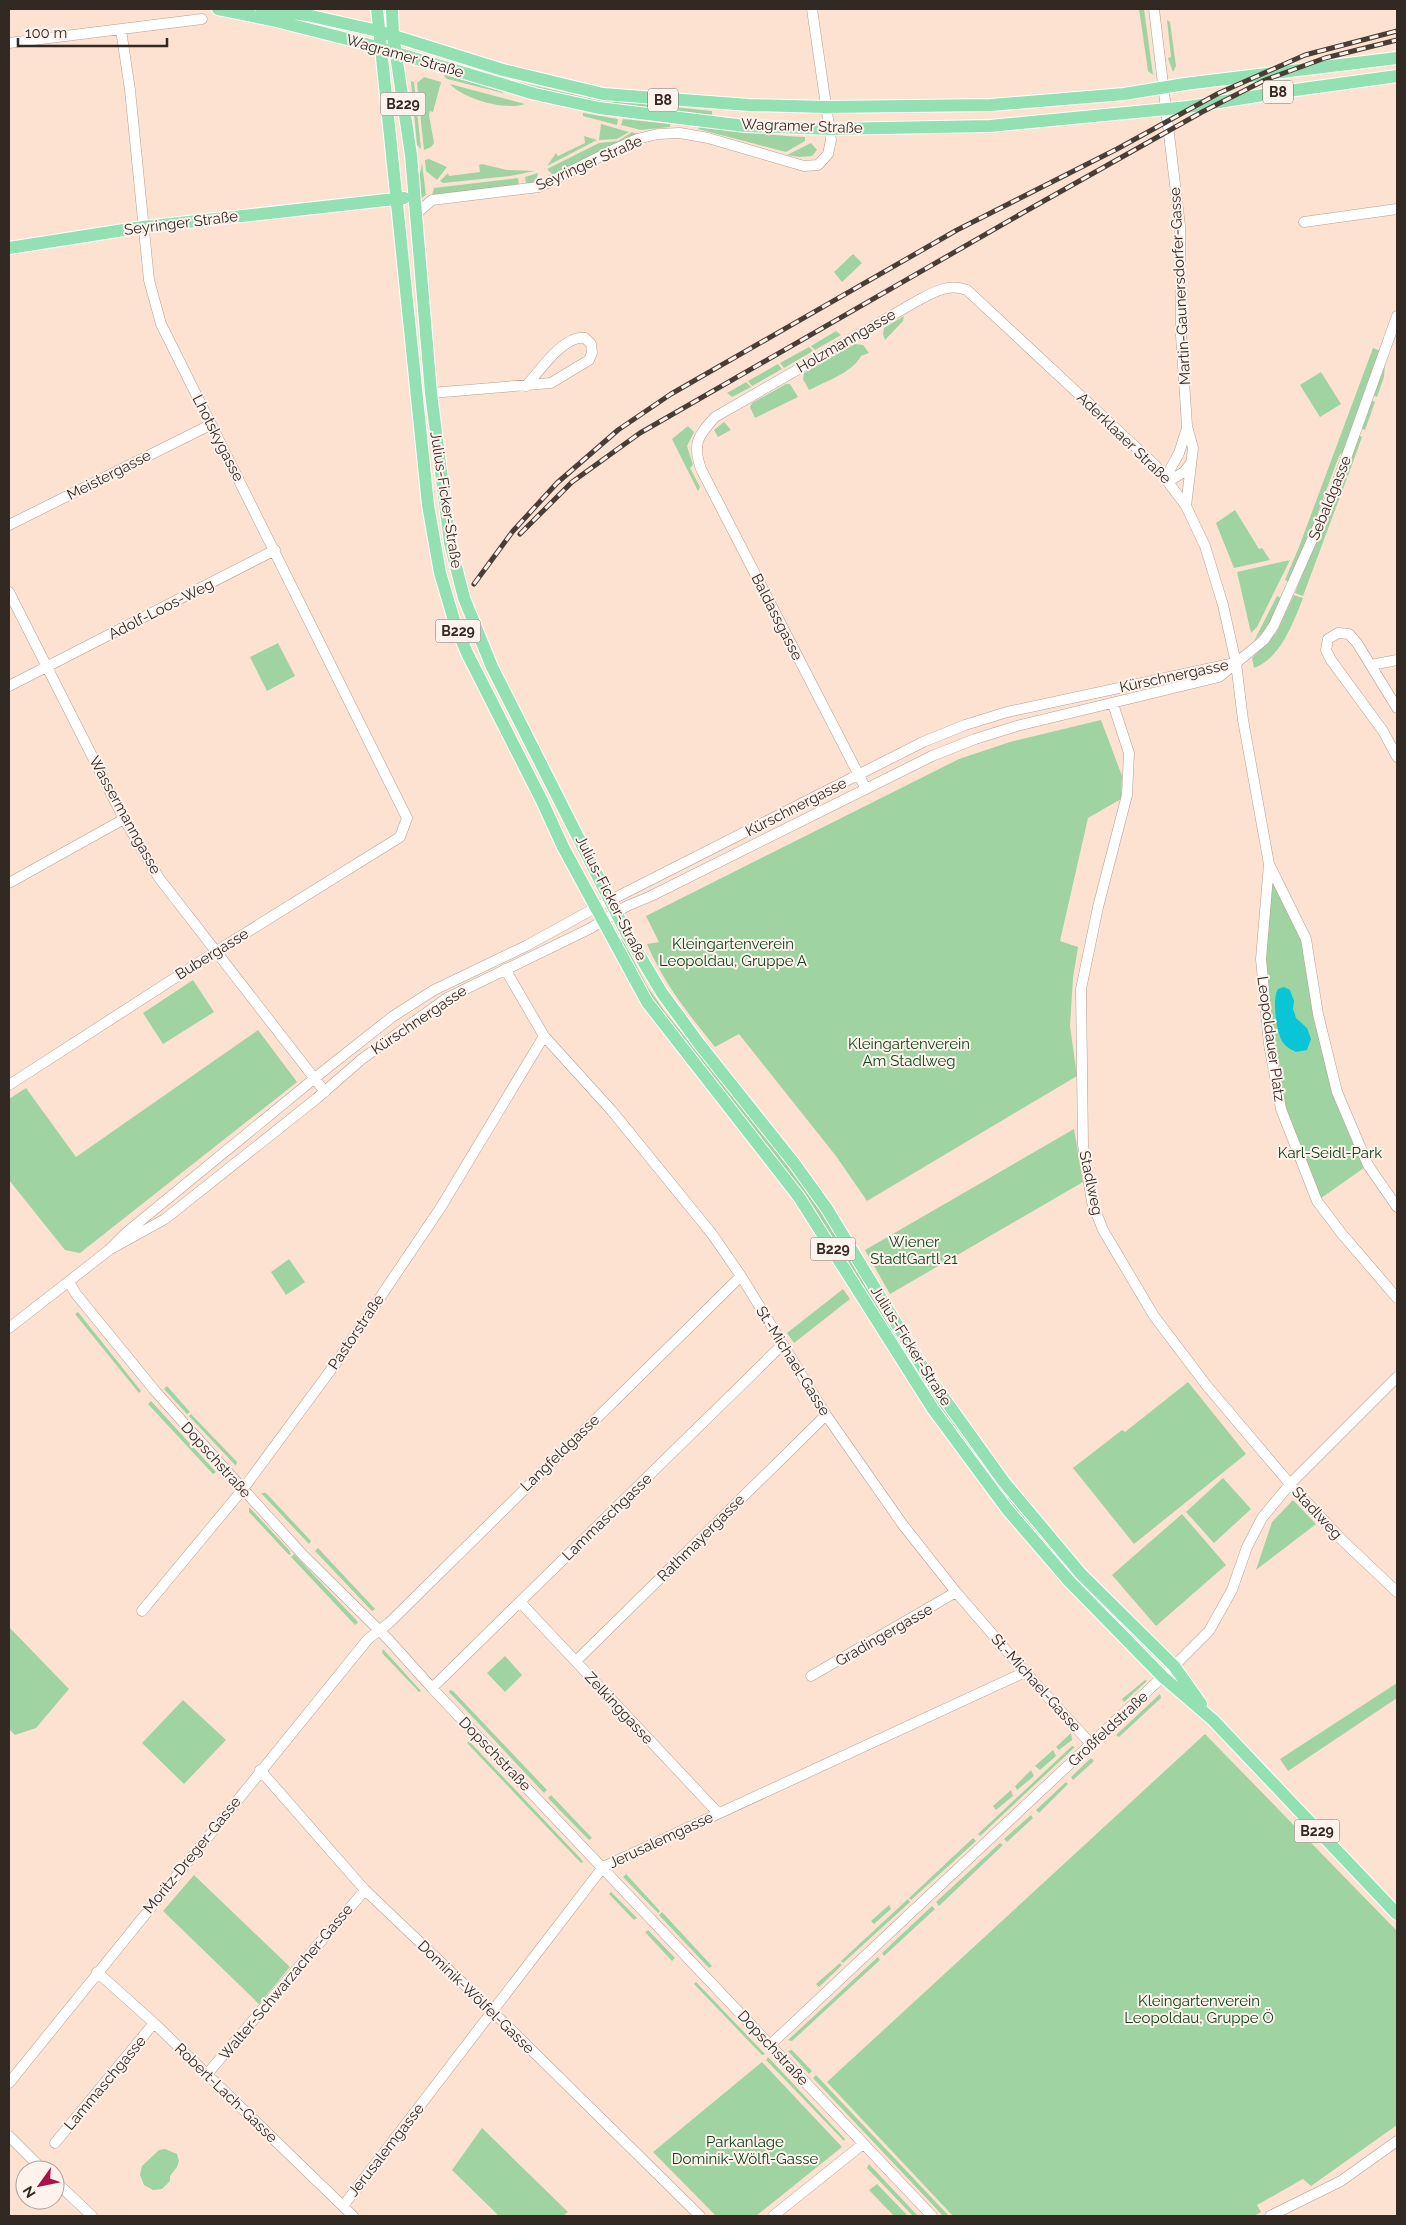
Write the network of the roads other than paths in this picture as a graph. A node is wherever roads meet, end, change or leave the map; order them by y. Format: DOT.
graph roads {
  1 [pos="218,9"];
  2 [pos="262,9"];
  3 [pos="376,9"];
  4 [pos="392,9"];
  5 [pos="812,9"];
  6 [pos="1154,9"];
  7 [pos="202,19"];
  8 [pos="121,30"];
  9 [pos="378,31"];
  10 [pos="393,35"];
  11 [pos="9,44"];
  12 [pos="380,48"];
  13 [pos="396,54"];
  14 [pos="1397,58"];
  15 [pos="1397,76"];
  16 [pos="1164,87"];
  17 [pos="826,107"];
  18 [pos="1168,108"];
  19 [pos="830,129"];
  20 [pos="414,197"];
  21 [pos="396,199"];
  22 [pos="1397,209"];
  23 [pos="416,214"];
  24 [pos="1304,222"];
  25 [pos="143,227"];
  26 [pos="9,248"];
  27 [pos="1397,316"];
  28 [pos="1003,323"];
  29 [pos="1392,345"];
  30 [pos="526,386"];
  31 [pos="431,393"];
  32 [pos="417,394"];
  33 [pos="210,424"];
  34 [pos="1187,426"];
  35 [pos="696,443"];
  36 [pos="1191,463"];
  37 [pos="1168,479"];
  38 [pos="1186,506"];
  39 [pos="9,525"];
  40 [pos="275,550"];
  41 [pos="9,592"];
  42 [pos="1397,660"];
  43 [pos="1236,662"];
  44 [pos="1371,665"];
  45 [pos="47,667"];
  46 [pos="9,686"];
  47 [pos="1113,704"];
  48 [pos="1397,708"];
  49 [pos="1397,757"];
  50 [pos="858,776"];
  51 [pos="866,789"];
  52 [pos="407,818"];
  53 [pos="124,819"];
  54 [pos="1268,864"];
  55 [pos="9,882"];
  56 [pos="613,906"];
  57 [pos="595,908"];
  58 [pos="602,922"];
  59 [pos="216,952"];
  60 [pos="505,969"];
  61 [pos="544,1036"];
  62 [pos="314,1078"];
  63 [pos="9,1085"];
  64 [pos="325,1092"];
  65 [pos="1397,1207"];
  66 [pos="109,1250"];
  67 [pos="741,1276"];
  68 [pos="70,1282"];
  69 [pos="1397,1298"];
  70 [pos="9,1328"];
  71 [pos="782,1345"];
  72 [pos="1397,1377"];
  73 [pos="826,1415"];
  74 [pos="1290,1484"];
  75 [pos="242,1490"];
  76 [pos="956,1592"];
  77 [pos="1397,1592"];
  78 [pos="520,1602"];
  79 [pos="142,1611"];
  80 [pos="379,1630"];
  81 [pos="576,1661"];
  82 [pos="1174,1666"];
  83 [pos="1025,1672"];
  84 [pos="811,1676"];
  85 [pos="1163,1677"];
  86 [pos="432,1688"];
  87 [pos="1213,1720"];
  88 [pos="1091,1744"];
  89 [pos="260,1770"];
  90 [pos="718,1813"];
  91 [pos="603,1867"];
  92 [pos="365,1890"];
  93 [pos="1397,1914"];
  94 [pos="97,1972"];
  95 [pos="492,2011"];
  96 [pos="154,2023"];
  97 [pos="770,2045"];
  98 [pos="207,2074"];
  99 [pos="9,2083"];
  100 [pos="9,2136"];
  101 [pos="1397,2141"];
  102 [pos="55,2143"];
  103 [pos="863,2144"];
  104 [pos="33,2160"];
  105 [pos="65,2190"];
  106 [pos="343,2206"];
  107 [pos="92,2216"];
  108 [pos="353,2216"];
  109 [pos="700,2216"];
  110 [pos="773,2216"];
  111 [pos="932,2216"];
  112 [pos="1270,2216"];
  1 -- 12 [label="main road, Wagramer Straße / B8"];
  2 -- 9 [label="main road, Wagramer Straße / B8"];
  3 -- 9 [label="main road, B229"];
  4 -- 10 [label="main road, B229"];
  5 -- 17 [label="street"];
  6 -- 16 [label="street, Martin-Gaunersdorfer-Gasse"];
  7 -- 8 [label="street"];
  8 -- 11 [label="street"];
  8 -- 25 [label="street, Lhotskygasse"];
  9 -- 10 [label="main road, Wagramer Straße / B8"];
  9 -- 12 [label="main road, B229"];
  10 -- 13 [label="main road, Julius-Ficker-Straße / B229"];
  10 -- 17 [label="main road, Wagramer Straße / B8"];
  12 -- 13 [label="main road, Wagramer Straße / B8"];
  12 -- 21 [label="main road, Julius-Ficker-Straße / B229"];
  13 -- 19 [label="main road, Wagramer Straße / B8"];
  13 -- 20 [label="main road, Julius-Ficker-Straße / B229"];
  14 -- 16 [label="main road, Wagramer Straße / B8"];
  15 -- 18 [label="main road, Wagramer Straße / B8"];
  16 -- 17 [label="main road, Wagramer Straße / B8"];
  16 -- 18 [label="street, Martin-Gaunersdorfer-Gasse"];
  17 -- 19 [label="street"];
  18 -- 19 [label="main road, Wagramer Straße / B8"];
  18 -- 34 [label="street, Martin-Gaunersdorfer-Gasse"];
  19 -- 23 [label="street, Seyringer Straße"];
  20 -- 21 [label="main road, Seyringer Straße"];
  20 -- 23 [label="main road, Julius-Ficker-Straße / B229"];
  21 -- 25 [label="main road, Seyringer Straße"];
  21 -- 32 [label="main road, Julius-Ficker-Straße / B229"];
  22 -- 24 [label="street"];
  23 -- 31 [label="main road, Julius-Ficker-Straße / B229"];
  25 -- 26 [label="main road, Seyringer Straße"];
  25 -- 33 [label="street, Lhotskygasse"];
  27 -- 29 [label="street, Sebaldgasse"];
  28 -- 35 [label="street, Holzmanngasse"];
  28 -- 37 [label="street, Aderklaaer Straße"];
  29 -- 43 [label="street, Sebaldgasse"];
  30 -- 30 [label="street"];
  30 -- 31 [label="street"];
  31 -- 32 [label="main road"];
  31 -- 56 [label="main road, Julius-Ficker-Straße / B229"];
  32 -- 57 [label="main road, Julius-Ficker-Straße / B229"];
  33 -- 39 [label="street, Meistergasse"];
  33 -- 40 [label="street, Lhotskygasse"];
  34 -- 36 [label="street, Martin-Gaunersdorfer-Gasse"];
  34 -- 37 [label="street, Martin-Gaunersdorfer-Gasse"];
  35 -- 50 [label="street, Baldassgasse"];
  36 -- 37 [label="street"];
  36 -- 38 [label="street, Martin-Gaunersdorfer-Gasse"];
  37 -- 38 [label="street, Aderklaaer Straße"];
  38 -- 43 [label="street, Aderklaaer Straße"];
  40 -- 45 [label="street, Adolf-Loos-Weg"];
  40 -- 52 [label="street, Lhotskygasse"];
  41 -- 45 [label="street, Wassermanngasse"];
  42 -- 44 [label="street"];
  43 -- 47 [label="street, Kürschnergasse"];
  43 -- 50 [label="street, Kürschnergasse"];
  43 -- 54 [label="street, Leopoldauer Platz"];
  44 -- 48 [label="street"];
  44 -- 49 [label="street"];
  45 -- 46 [label="street, Adolf-Loos-Weg"];
  45 -- 53 [label="street, Wassermanngasse"];
  47 -- 51 [label="street, Kürschnergasse"];
  47 -- 74 [label="street, Stadlweg"];
  50 -- 51 [label="street, Baldassgasse"];
  50 -- 56 [label="street, Kürschnergasse"];
  51 -- 56 [label="street, Kürschnergasse"];
  52 -- 59 [label="street, Bubergasse"];
  53 -- 55 [label="street"];
  53 -- 59 [label="street, Wassermanngasse"];
  54 -- 65 [label="street, Leopoldauer Platz"];
  54 -- 69 [label="street, Leopoldauer Platz"];
  56 -- 57 [label="street, Kürschnergasse"];
  56 -- 58 [label="street, Kürschnergasse"];
  56 -- 82 [label="main road, Julius-Ficker-Straße / B229"];
  57 -- 58 [label="main road, Julius-Ficker-Straße / B229"];
  57 -- 62 [label="street, Kürschnergasse"];
  58 -- 60 [label="street, Kürschnergasse"];
  58 -- 85 [label="main road, Julius-Ficker-Straße / B229"];
  59 -- 62 [label="street, Wassermanngasse"];
  59 -- 63 [label="street, Bubergasse"];
  60 -- 61 [label="street, St.-Michael-Gasse"];
  60 -- 64 [label="street, Kürschnergasse"];
  61 -- 67 [label="street, St.-Michael-Gasse"];
  61 -- 75 [label="street, Pastorstraße"];
  62 -- 64 [label="street, Wassermanngasse"];
  62 -- 66 [label="street, Kürschnergasse"];
  64 -- 66 [label="street, Kürschnergasse"];
  66 -- 68 [label="street, Kürschnergasse"];
  67 -- 71 [label="street, St.-Michael-Gasse"];
  67 -- 80 [label="street, Langfeldgasse"];
  68 -- 70 [label="street, Kürschnergasse"];
  68 -- 75 [label="street, Dopschstraße"];
  71 -- 73 [label="street, St.-Michael-Gasse"];
  71 -- 78 [label="street, Lammaschgasse"];
  72 -- 74 [label="street, Großfeldstraße"];
  73 -- 76 [label="street, St.-Michael-Gasse"];
  73 -- 81 [label="street, Rathmayergasse"];
  74 -- 77 [label="street, Stadlweg"];
  74 -- 82 [label="street, Großfeldstraße"];
  75 -- 79 [label="street, Pastorstraße"];
  75 -- 80 [label="street, Dopschstraße"];
  76 -- 83 [label="street, St.-Michael-Gasse"];
  76 -- 84 [label="street, Gradingergasse"];
  78 -- 81 [label="street, Zelkinggasse"];
  78 -- 86 [label="street, Lammaschgasse"];
  80 -- 86 [label="street, Dopschstraße"];
  80 -- 89 [label="street, Moritz-Dreger-Gasse"];
  81 -- 90 [label="street, Zelkinggasse"];
  82 -- 85 [label="street, Großfeldstraße"];
  82 -- 87 [label="main road, Julius-Ficker-Straße / B229"];
  83 -- 88 [label="street, St.-Michael-Gasse"];
  83 -- 90 [label="street, Jerusalemgasse"];
  85 -- 87 [label="main road, Julius-Ficker-Straße / B229"];
  85 -- 88 [label="street, Großfeldstraße"];
  86 -- 91 [label="street, Dopschstraße"];
  87 -- 93 [label="main road, Julius-Ficker-Straße / B229"];
  88 -- 97 [label="street, Großfeldstraße"];
  89 -- 92 [label="street, Dominik-Wölfel-Gasse"];
  89 -- 94 [label="street, Moritz-Dreger-Gasse"];
  90 -- 91 [label="street, Jerusalemgasse"];
  91 -- 95 [label="street, Jerusalemgasse"];
  91 -- 97 [label="street, Dopschstraße"];
  92 -- 95 [label="street, Dominik-Wölfel-Gasse"];
  92 -- 98 [label="street, Walter-Schwarzacher-Gasse"];
  94 -- 96 [label="street, Robert-Lach-Gasse"];
  94 -- 99 [label="street, Moritz-Dreger-Gasse"];
  95 -- 106 [label="street, Jerusalemgasse"];
  95 -- 109 [label="street, Dominik-Wölfel-Gasse"];
  96 -- 98 [label="street, Robert-Lach-Gasse"];
  96 -- 102 [label="street, Lammaschgasse"];
  97 -- 103 [label="street, Dopschstraße"];
  98 -- 106 [label="street, Robert-Lach-Gasse"];
  100 -- 104 [label="street"];
  101 -- 112 [label="street"];
  103 -- 110 [label="street"];
  103 -- 111 [label="street, Dopschstraße"];
  105 -- 107 [label="street"];
  106 -- 108 [label="street, Robert-Lach-Gasse"];
}
